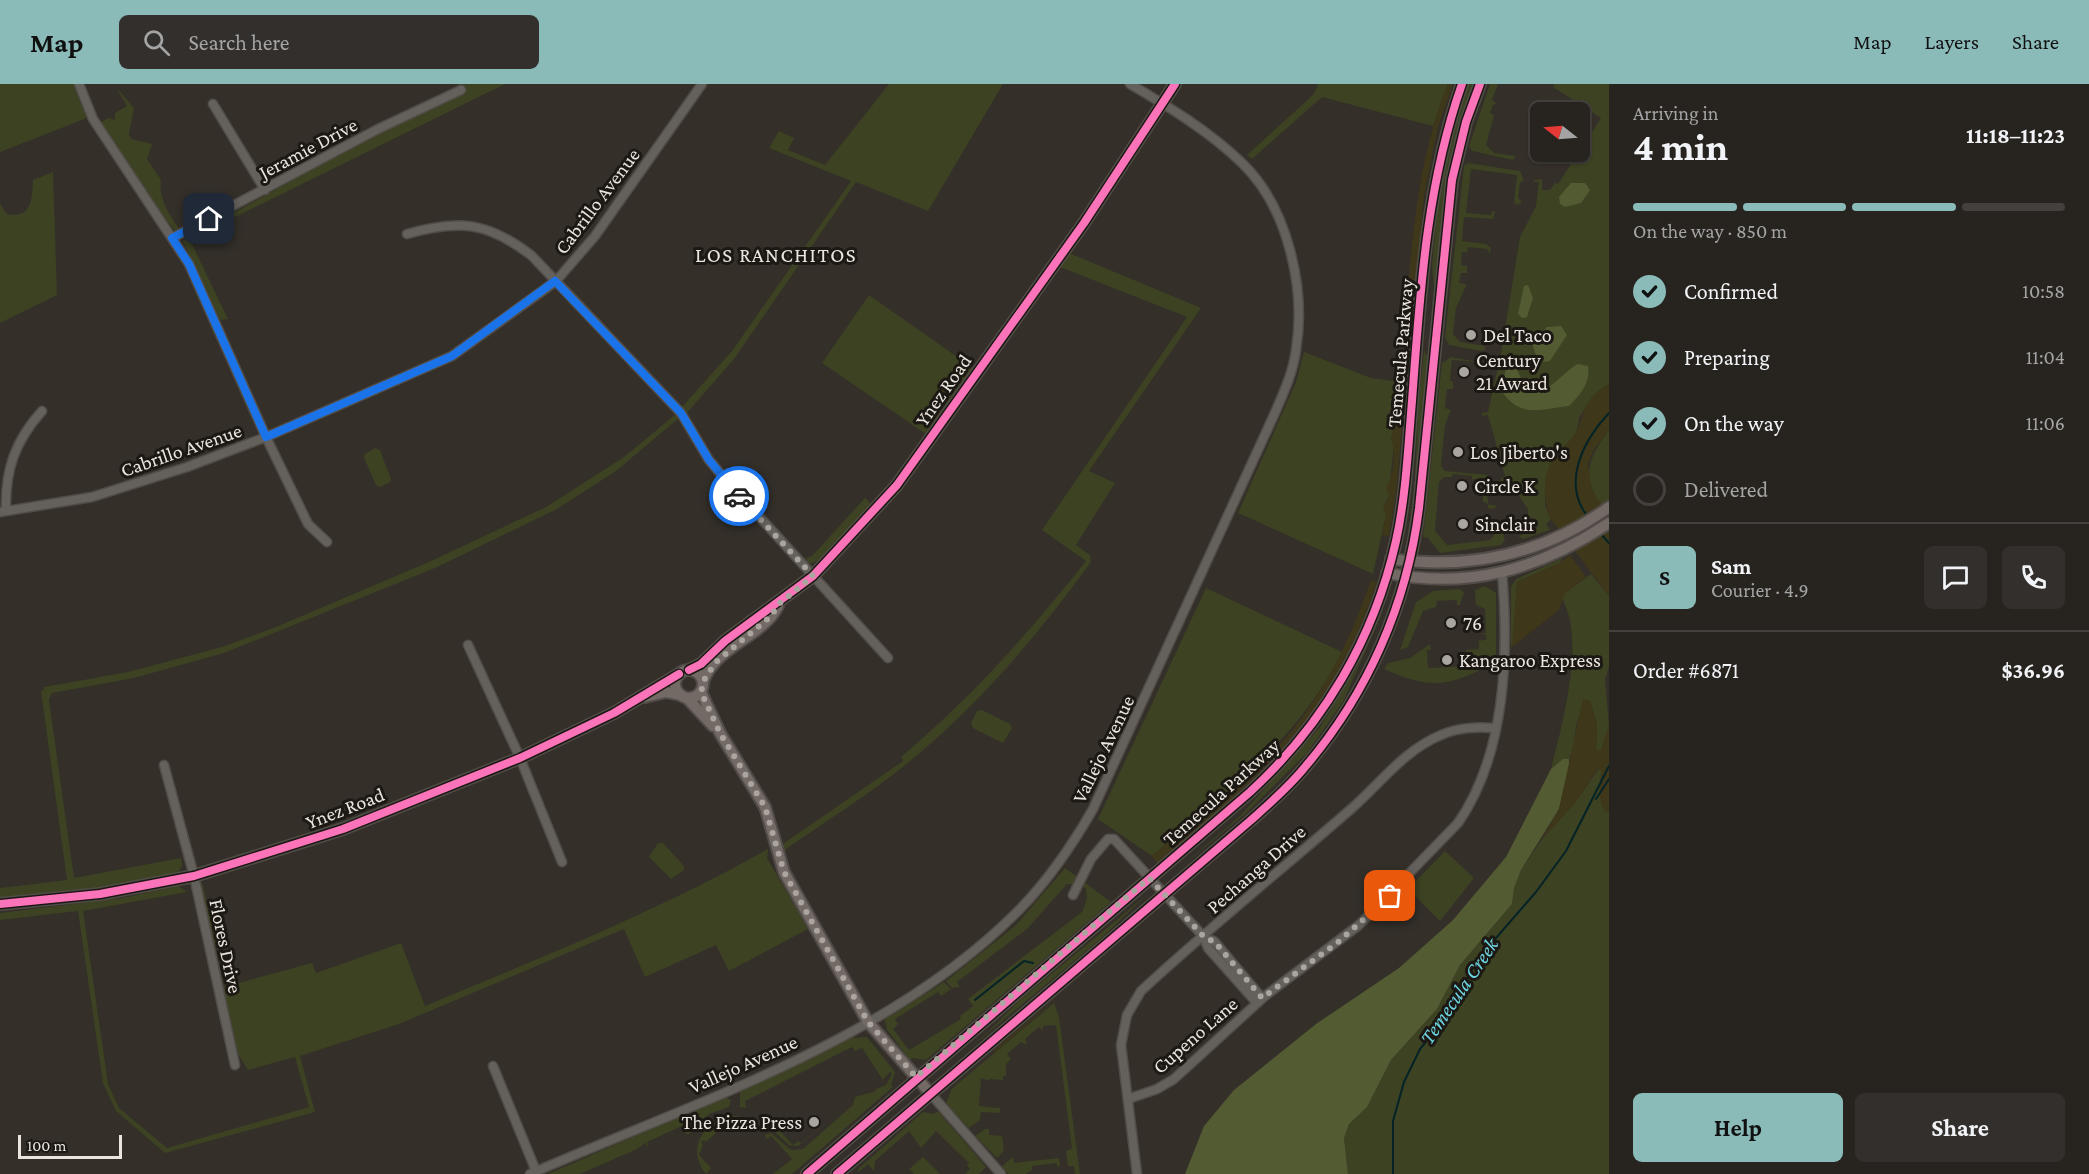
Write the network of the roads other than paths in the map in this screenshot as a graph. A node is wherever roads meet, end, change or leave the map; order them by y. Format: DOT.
graph roads {
  1 [pos="79,84"];
  2 [pos="702,84"];
  3 [pos="1130,84"];
  4 [pos="1175,84"];
  5 [pos="1462,84"];
  6 [pos="1480,84"];
  7 [pos="461,90"];
  8 [pos="213,104"];
  9 [pos="1163,104"];
  10 [pos="265,190"];
  11 [pos="408,234"];
  12 [pos="172,238"];
  13 [pos="555,281"];
  14 [pos="42,411"];
  15 [pos="266,437"];
  16 [pos="1609,507"];
  17 [pos="3,511"];
  18 [pos="1609,523"];
  19 [pos="327,542"];
  20 [pos="1391,559"];
  21 [pos="1411,561"];
  22 [pos="1502,572"];
  23 [pos="1387,573"];
  24 [pos="813,576"];
  25 [pos="1407,577"];
  26 [pos="780,603"];
  27 [pos="468,645"];
  28 [pos="888,658"];
  29 [pos="684,672"];
  30 [pos="702,687"];
  31 [pos="684,697"];
  32 [pos="639,699"];
  33 [pos="1495,728"];
  34 [pos="720,733"];
  35 [pos="520,758"];
  36 [pos="164,765"];
  37 [pos="562,862"];
  38 [pos="194,876"];
  39 [pos="1149,878"];
  40 [pos="1164,894"];
  41 [pos="1073,895"];
  42 [pos="0,904"];
  43 [pos="1204,938"];
  44 [pos="1260,1001"];
  45 [pos="868,1022"];
  46 [pos="235,1065"];
  47 [pos="493,1066"];
  48 [pos="916,1077"];
  49 [pos="930,1093"];
  50 [pos="1128,1099"];
  51 [pos="533,1173"];
  52 [pos="807,1174"];
  53 [pos="837,1174"];
  54 [pos="1001,1174"];
  55 [pos="1137,1174"];
  1 -- 12 [label="street"];
  2 -- 13 [label="street, Cabrillo Avenue"];
  3 -- 9 [label="street, Vallejo Avenue"];
  4 -- 9 [label="main road, Ynez Road"];
  5 -- 20 [label="main road, Temecula Parkway"];
  6 -- 21 [label="main road, Temecula Parkway"];
  7 -- 10 [label="street, Jeramie Drive"];
  8 -- 10 [label="street"];
  9 -- 24 [label="main road, Ynez Road"];
  9 -- 45 [label="street, Vallejo Avenue"];
  10 -- 12 [label="street, Jeramie Drive"];
  11 -- 13 [label="street"];
  12 -- 15 [label="street"];
  13 -- 15 [label="street, Cabrillo Avenue"];
  13 -- 24 [label="street"];
  14 -- 17 [label="street"];
  15 -- 17 [label="street, Cabrillo Avenue"];
  15 -- 19 [label="street"];
  16 -- 21 [label="main road"];
  18 -- 22 [label="main road"];
  20 -- 21 [label="main road"];
  20 -- 23 [label="main road, Temecula Parkway"];
  21 -- 25 [label="main road, Temecula Parkway"];
  22 -- 25 [label="main road"];
  22 -- 33 [label="street, Cupeno Lane"];
  23 -- 25 [label="main road"];
  23 -- 39 [label="main road, Temecula Parkway"];
  24 -- 26 [label="main road, Ynez Road"];
  24 -- 28 [label="street"];
  25 -- 40 [label="main road, Temecula Parkway"];
  26 -- 29 [label="main road, Ynez Road"];
  26 -- 30 [label="main road, Ynez Road"];
  27 -- 35 [label="street"];
  29 -- 30 [label="main road"];
  29 -- 31 [label="main road"];
  29 -- 32 [label="main road, Ynez Road"];
  30 -- 31 [label="main road"];
  30 -- 34 [label="main road"];
  31 -- 32 [label="main road, Ynez Road"];
  31 -- 34 [label="main road"];
  32 -- 35 [label="main road, Ynez Road"];
  33 -- 43 [label="street, Pechanga Drive"];
  33 -- 44 [label="street, Cupeno Lane"];
  34 -- 45 [label="main road"];
  35 -- 37 [label="street"];
  35 -- 38 [label="main road, Ynez Road"];
  36 -- 38 [label="street, Flores Drive"];
  38 -- 42 [label="main road, Ynez Road"];
  38 -- 46 [label="street, Flores Drive"];
  39 -- 40 [label="street"];
  39 -- 41 [label="street"];
  39 -- 48 [label="main road, Temecula Parkway"];
  40 -- 43 [label="street"];
  40 -- 49 [label="main road, Temecula Parkway"];
  43 -- 44 [label="street"];
  43 -- 50 [label="street, Pechanga Drive"];
  44 -- 50 [label="street, Cupeno Lane"];
  45 -- 48 [label="main road"];
  45 -- 51 [label="street, Vallejo Avenue"];
  47 -- 51 [label="street"];
  48 -- 49 [label="main road"];
  48 -- 52 [label="main road, Temecula Parkway"];
  49 -- 53 [label="main road, Temecula Parkway"];
  49 -- 54 [label="street"];
  50 -- 55 [label="street, Pechanga Drive"];
}
